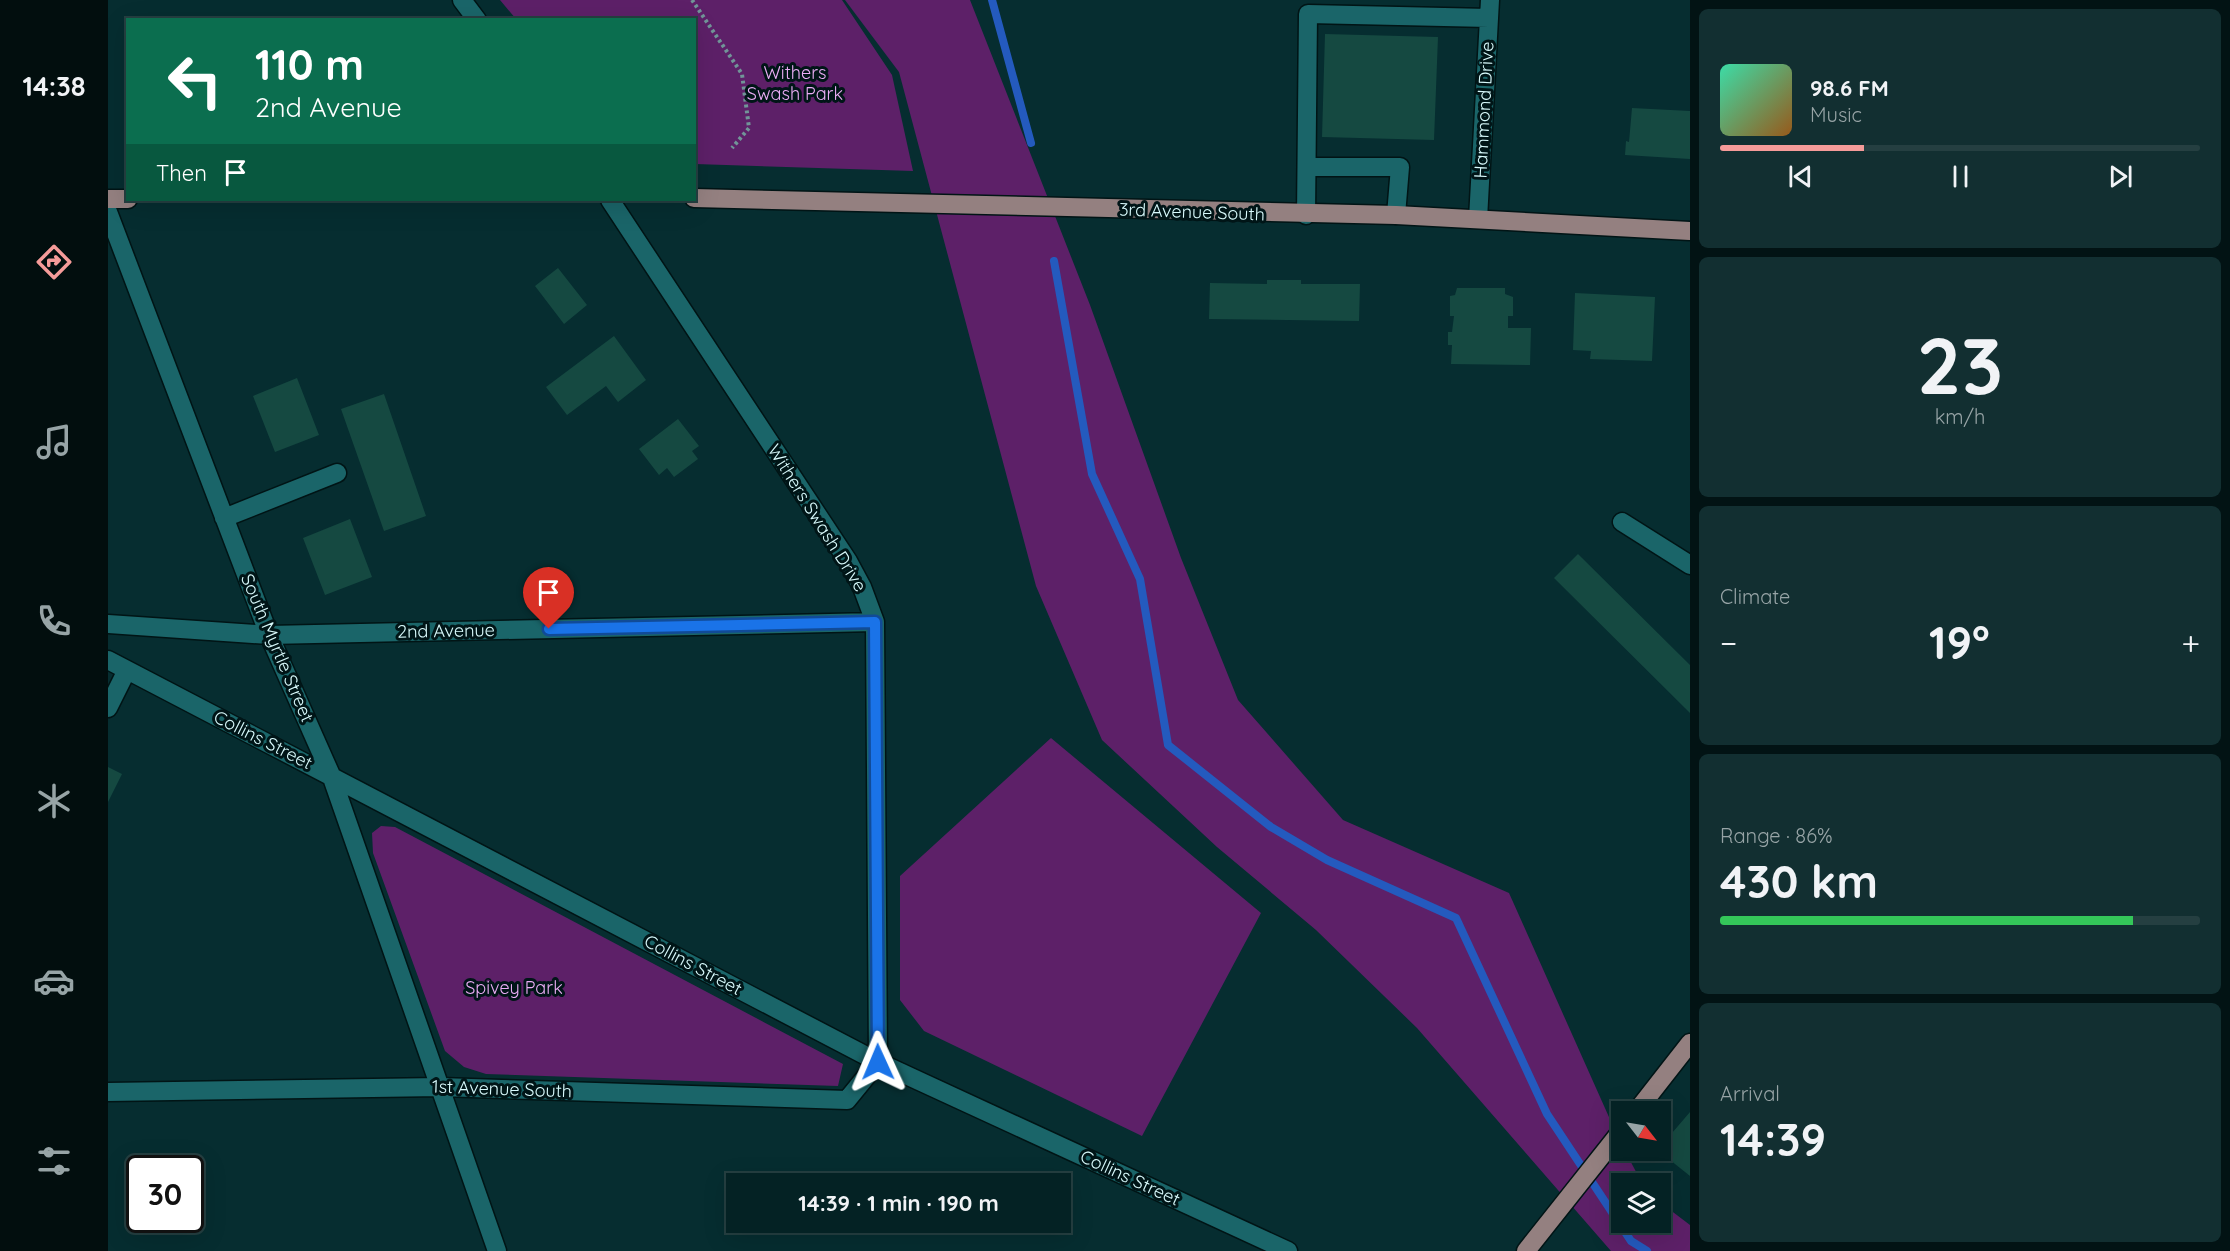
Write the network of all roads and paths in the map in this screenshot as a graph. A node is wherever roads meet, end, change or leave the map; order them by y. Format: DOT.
graph roads {
  1 [pos="462,0"];
  2 [pos="692,0"];
  3 [pos="1490,9"];
  4 [pos="476,18"];
  5 [pos="732,148"];
  6 [pos="1307,167"];
  7 [pos="696,198"];
  8 [pos="108,199"];
  9 [pos="126,199"];
  10 [pos="611,201"];
  11 [pos="108,212"];
  12 [pos="1306,215"];
  13 [pos="1396,215"];
  14 [pos="1478,219"];
  15 [pos="1690,231"];
  16 [pos="337,473"];
  17 [pos="224,518"];
  18 [pos="1622,522"];
  19 [pos="1690,565"];
  20 [pos="875,622"];
  21 [pos="108,624"];
  22 [pos="269,635"];
  23 [pos="108,660"];
  24 [pos="127,670"];
  25 [pos="108,708"];
  26 [pos="331,775"];
  27 [pos="1690,1043"];
  28 [pos="878,1062"];
  29 [pos="440,1087"];
  30 [pos="108,1092"];
  31 [pos="1645,1101"];
  32 [pos="1611,1142"];
  33 [pos="497,1251"];
  34 [pos="1288,1251"];
  35 [pos="1526,1251"];
  1 -- 4 [label="street"];
  2 -- 5 [label="path"];
  3 -- 6 [label="street"];
  3 -- 14 [label="street, Hammond Drive"];
  6 -- 12 [label="street"];
  6 -- 13 [label="street"];
  7 -- 12 [label="main road, 3rd Avenue South"];
  8 -- 9 [label="main road"];
  10 -- 20 [label="street, Withers Swash Drive"];
  11 -- 17 [label="street, South Myrtle Street"];
  12 -- 13 [label="main road, 3rd Avenue South"];
  13 -- 14 [label="main road, 3rd Avenue South"];
  14 -- 15 [label="main road, 3rd Avenue South"];
  16 -- 17 [label="street"];
  17 -- 22 [label="street, South Myrtle Street"];
  18 -- 19 [label="street"];
  20 -- 22 [label="street, 2nd Avenue"];
  20 -- 28 [label="street, Withers Swash Drive"];
  21 -- 22 [label="street, 2nd Avenue"];
  22 -- 26 [label="street, South Myrtle Street"];
  23 -- 24 [label="street, Collins Street"];
  24 -- 25 [label="street"];
  24 -- 26 [label="street, Collins Street"];
  26 -- 28 [label="street, Collins Street"];
  26 -- 29 [label="street, South Myrtle Street"];
  27 -- 31 [label="main road"];
  28 -- 29 [label="street, 1st Avenue South"];
  28 -- 34 [label="street, Collins Street"];
  29 -- 30 [label="street, 1st Avenue South"];
  29 -- 33 [label="street, South Myrtle Street"];
  32 -- 35 [label="main road"];
}
